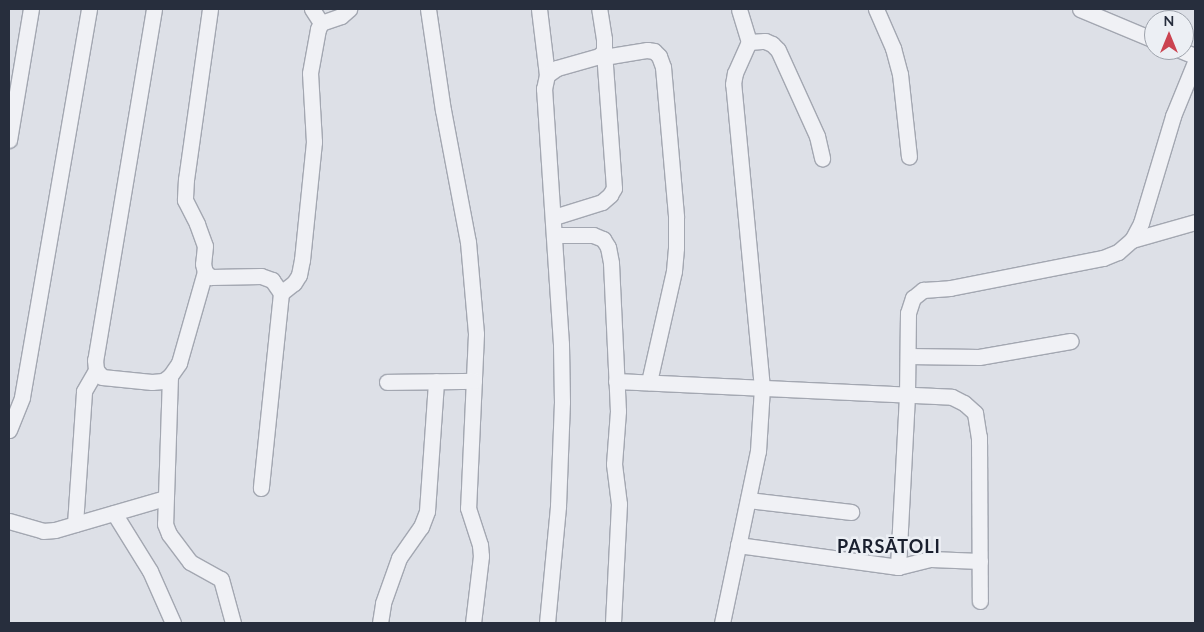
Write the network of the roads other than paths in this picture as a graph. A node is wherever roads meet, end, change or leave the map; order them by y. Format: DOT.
graph roads {
  1 [pos="31,9"];
  2 [pos="89,9"];
  3 [pos="154,9"];
  4 [pos="210,9"];
  5 [pos="312,9"];
  6 [pos="349,9"];
  7 [pos="428,9"];
  8 [pos="539,9"];
  9 [pos="600,9"];
  10 [pos="739,9"];
  11 [pos="876,9"];
  12 [pos="1080,9"];
  13 [pos="321,23"];
  14 [pos="1144,36"];
  15 [pos="749,42"];
  16 [pos="604,54"];
  17 [pos="1195,62"];
  18 [pos="547,75"];
  19 [pos="9,140"];
  20 [pos="909,157"];
  21 [pos="822,158"];
  22 [pos="554,216"];
  23 [pos="1195,222"];
  24 [pos="555,235"];
  25 [pos="1132,240"];
  26 [pos="205,272"];
  27 [pos="281,293"];
  28 [pos="1071,341"];
  29 [pos="908,356"];
  30 [pos="96,370"];
  31 [pos="170,376"];
  32 [pos="474,381"];
  33 [pos="616,381"];
  34 [pos="387,382"];
  35 [pos="436,382"];
  36 [pos="649,382"];
  37 [pos="762,388"];
  38 [pos="907,395"];
  39 [pos="9,430"];
  40 [pos="261,488"];
  41 [pos="165,498"];
  42 [pos="748,500"];
  43 [pos="851,512"];
  44 [pos="114,513"];
  45 [pos="9,521"];
  46 [pos="75,524"];
  47 [pos="738,546"];
  48 [pos="980,562"];
  49 [pos="898,567"];
  50 [pos="980,601"];
  51 [pos="173,623"];
  52 [pos="234,623"];
  53 [pos="380,623"];
  54 [pos="473,623"];
  55 [pos="547,623"];
  56 [pos="614,623"];
  57 [pos="722,623"];
  1 -- 19 [label="street"];
  2 -- 39 [label="street"];
  3 -- 30 [label="street"];
  4 -- 26 [label="street"];
  5 -- 13 [label="street"];
  6 -- 13 [label="street"];
  7 -- 32 [label="street"];
  8 -- 18 [label="street"];
  9 -- 16 [label="street"];
  10 -- 15 [label="street"];
  11 -- 20 [label="street"];
  12 -- 14 [label="street"];
  13 -- 27 [label="street"];
  15 -- 21 [label="street"];
  15 -- 37 [label="street"];
  16 -- 18 [label="street"];
  16 -- 22 [label="street"];
  16 -- 36 [label="street"];
  17 -- 25 [label="street"];
  18 -- 22 [label="street"];
  22 -- 24 [label="street"];
  23 -- 25 [label="street"];
  24 -- 33 [label="street"];
  24 -- 55 [label="street"];
  25 -- 29 [label="street"];
  26 -- 27 [label="street"];
  26 -- 31 [label="street"];
  27 -- 40 [label="street"];
  28 -- 29 [label="street"];
  29 -- 38 [label="street"];
  30 -- 31 [label="street"];
  30 -- 46 [label="street"];
  31 -- 41 [label="street"];
  32 -- 35 [label="street"];
  32 -- 54 [label="street"];
  33 -- 36 [label="street"];
  33 -- 56 [label="street"];
  34 -- 35 [label="street"];
  35 -- 53 [label="street"];
  36 -- 37 [label="street"];
  37 -- 38 [label="street"];
  37 -- 42 [label="street"];
  38 -- 48 [label="street"];
  38 -- 49 [label="street"];
  41 -- 44 [label="street"];
  41 -- 52 [label="street"];
  42 -- 43 [label="street"];
  42 -- 47 [label="street"];
  44 -- 46 [label="street"];
  44 -- 51 [label="street"];
  45 -- 46 [label="street"];
  47 -- 49 [label="street"];
  47 -- 57 [label="street"];
  48 -- 49 [label="street"];
  48 -- 50 [label="street"];
}
